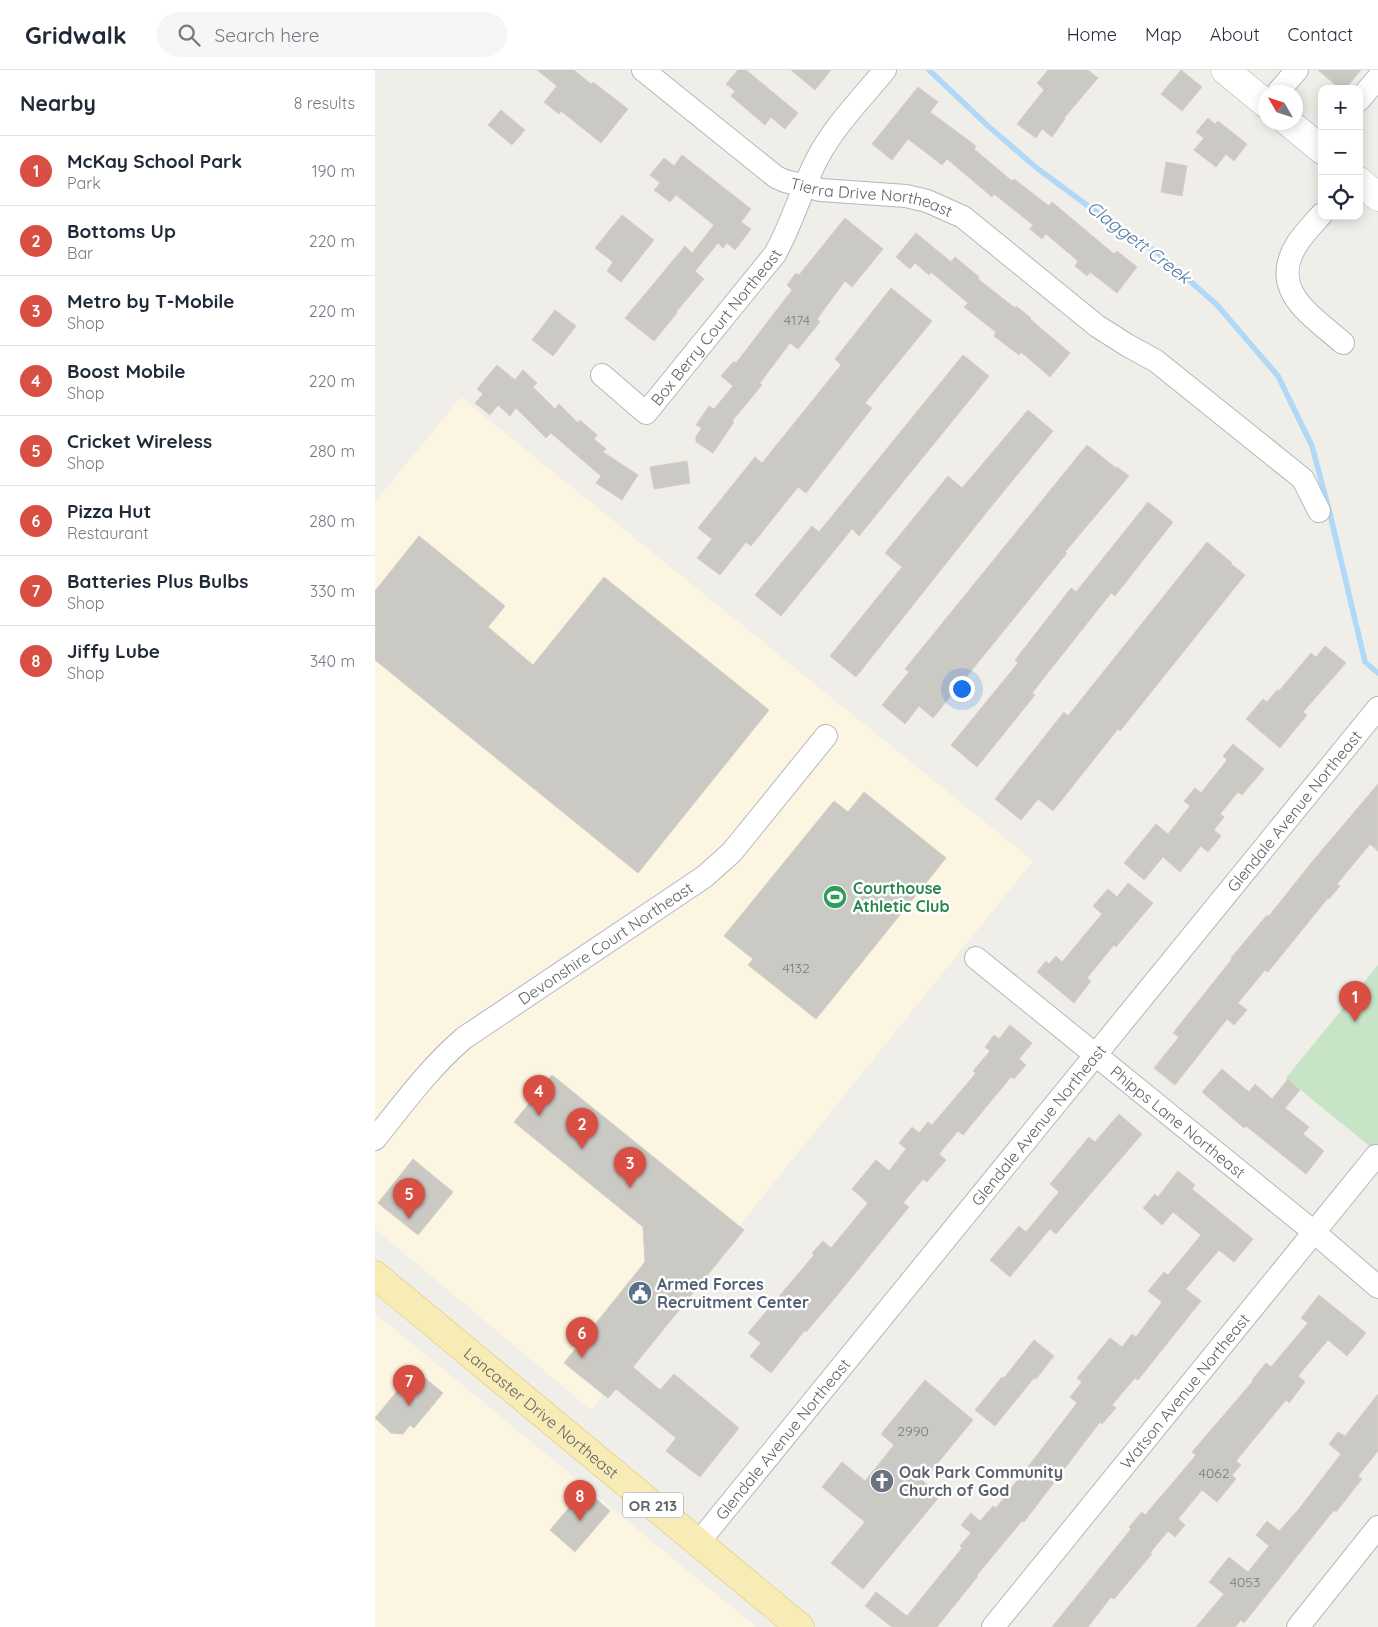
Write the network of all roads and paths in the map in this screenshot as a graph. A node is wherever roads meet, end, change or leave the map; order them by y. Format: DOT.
graph roads {
  1 [pos="643,70"];
  2 [pos="885,70"];
  3 [pos="1225,70"];
  4 [pos="1297,70"];
  5 [pos="1378,78"];
  6 [pos="1284,85"];
  7 [pos="1363,95"];
  8 [pos="1258,98"];
  9 [pos="1298,130"];
  10 [pos="1318,146"];
  11 [pos="1363,184"];
  12 [pos="804,186"];
  13 [pos="1378,197"];
  14 [pos="1318,219"];
  15 [pos="1343,343"];
  16 [pos="602,376"];
  17 [pos="1319,511"];
  18 [pos="1378,708"];
  19 [pos="826,736"];
  20 [pos="976,958"];
  21 [pos="1095,1054"];
  22 [pos="375,1139"];
  23 [pos="1376,1156"];
  24 [pos="1314,1232"];
  25 [pos="375,1275"];
  26 [pos="1378,1287"];
  27 [pos="1378,1528"];
  28 [pos="698,1543"];
  29 [pos="800,1627"];
  30 [pos="993,1627"];
  31 [pos="1298,1627"];
  1 -- 12 [label="street, Tierra Drive Northeast"];
  2 -- 12 [label="street"];
  3 -- 8 [label="street"];
  4 -- 6 [label="street"];
  5 -- 7 [label="street"];
  9 -- 10 [label="street"];
  11 -- 13 [label="street"];
  12 -- 16 [label="street, Box Berry Court Northeast"];
  12 -- 17 [label="street, Tierra Drive Northeast"];
  14 -- 15 [label="street"];
  18 -- 21 [label="street, Glendale Avenue Northeast"];
  19 -- 22 [label="street, Devonshire Court Northeast"];
  20 -- 21 [label="street, Phipps Lane Northeast"];
  21 -- 24 [label="street, Phipps Lane Northeast"];
  21 -- 28 [label="street, Glendale Avenue Northeast"];
  23 -- 24 [label="street, Watson Avenue Northeast"];
  24 -- 26 [label="street, Phipps Lane Northeast"];
  24 -- 30 [label="street, Watson Avenue Northeast"];
  25 -- 28 [label="main road, Lancaster Drive Northeast / OR 213"];
  27 -- 31 [label="street"];
  28 -- 29 [label="main road, Lancaster Drive Northeast / OR 213"];
}
